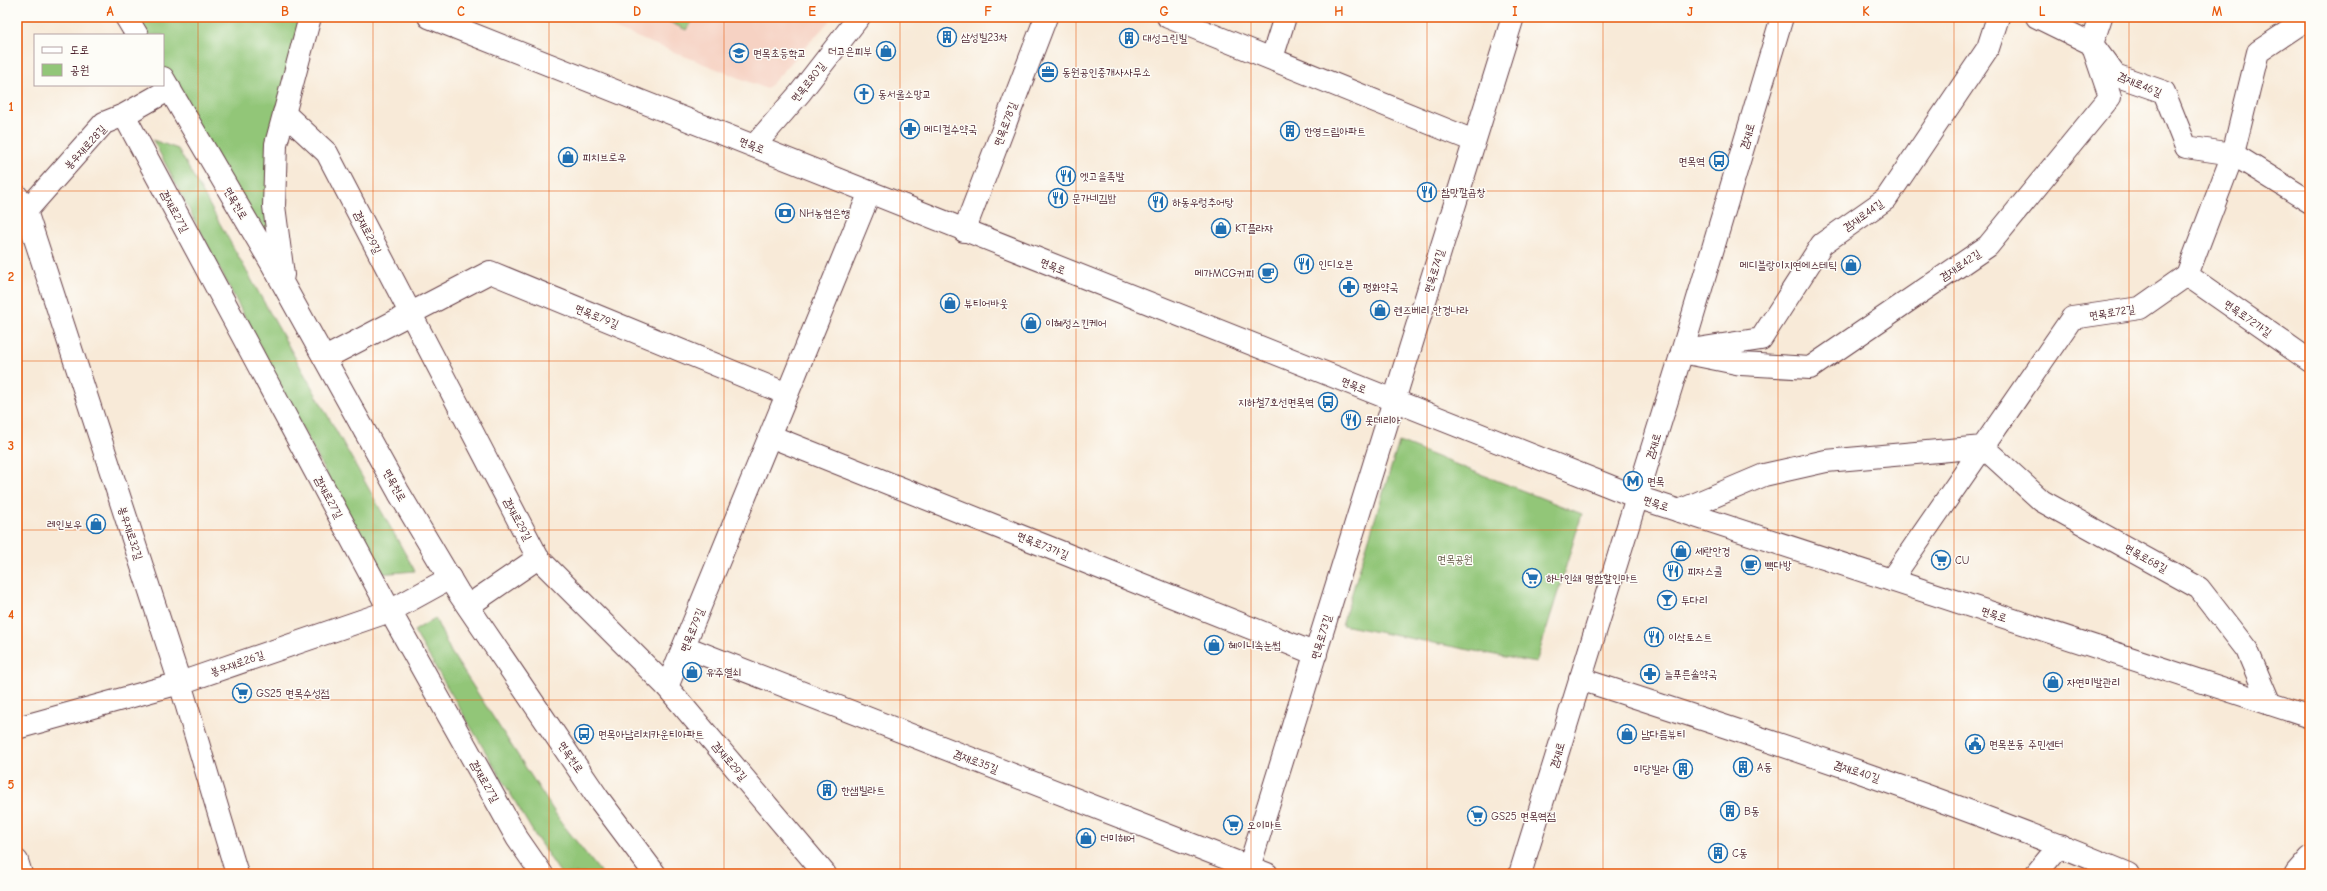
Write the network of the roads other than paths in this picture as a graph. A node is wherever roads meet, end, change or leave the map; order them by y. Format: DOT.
graph roads {
  1 [pos="126,17"];
  2 [pos="310,17"];
  3 [pos="429,17"];
  4 [pos="859,17"];
  5 [pos="1046,17"];
  6 [pos="1168,17"];
  7 [pos="1285,17"];
  8 [pos="1513,17"];
  9 [pos="1782,17"];
  10 [pos="1998,17"];
  11 [pos="2037,17"];
  12 [pos="2101,17"];
  13 [pos="2310,17"];
  14 [pos="136,34"];
  15 [pos="2092,44"];
  16 [pos="1272,58"];
  17 [pos="166,84"];
  18 [pos="163,86"];
  19 [pos="284,112"];
  20 [pos="124,115"];
  21 [pos="1474,141"];
  22 [pos="754,146"];
  23 [pos="2233,154"];
  24 [pos="870,192"];
  25 [pos="2310,202"];
  26 [pos="20,211"];
  27 [pos="964,231"];
  28 [pos="2187,275"];
  29 [pos="284,286"];
  30 [pos="411,315"];
  31 [pos="1682,352"];
  32 [pos="324,358"];
  33 [pos="2310,361"];
  34 [pos="787,394"];
  35 [pos="1394,400"];
  36 [pos="770,436"];
  37 [pos="1983,447"];
  38 [pos="1637,497"];
  39 [pos="1678,511"];
  40 [pos="538,558"];
  41 [pos="450,578"];
  42 [pos="1891,580"];
  43 [pos="468,606"];
  44 [pos="390,611"];
  45 [pos="685,647"];
  46 [pos="1316,654"];
  47 [pos="1580,679"];
  48 [pos="180,683"];
  49 [pos="667,687"];
  50 [pos="2270,704"];
  51 [pos="2309,715"];
  52 [pos="17,728"];
  53 [pos="2060,845"];
  54 [pos="2310,858"];
  55 [pos="17,861"];
  56 [pos="1254,872"];
  57 [pos="21,874"];
  58 [pos="237,874"];
  59 [pos="542,874"];
  60 [pos="655,874"];
  61 [pos="825,874"];
  62 [pos="1520,874"];
  63 [pos="2036,874"];
  64 [pos="2129,874"];
  65 [pos="2296,874"];
  1 -- 14 [label="street"];
  2 -- 19 [label="street"];
  3 -- 22 [label="street, 면목로"];
  4 -- 22 [label="street, 면목로80길"];
  5 -- 27 [label="street, 면목로78길"];
  6 -- 16 [label="street"];
  7 -- 16 [label="street"];
  8 -- 21 [label="street, 면목로74길"];
  9 -- 31 [label="street, 겸재로"];
  10 -- 31 [label="street, 겸재로44길"];
  11 -- 15 [label="street, 겸재로46길"];
  12 -- 15 [label="street"];
  13 -- 23 [label="street"];
  15 -- 23 [label="street, 겸재로46길"];
  15 -- 31 [label="street, 겸재로42길"];
  16 -- 21 [label="street"];
  17 -- 29 [label="street, 면목천로"];
  18 -- 20 [label="street, 봉우재로28길"];
  19 -- 29 [label="street"];
  19 -- 30 [label="street, 겸재로29길"];
  20 -- 26 [label="street, 봉우재로28길"];
  20 -- 44 [label="street, 겸재로27길"];
  21 -- 35 [label="street, 면목로74길"];
  22 -- 24 [label="street, 면목로"];
  23 -- 25 [label="street, 겸재로46길"];
  23 -- 28 [label="street"];
  24 -- 27 [label="street, 면목로"];
  24 -- 34 [label="street, 면목로79길"];
  26 -- 48 [label="street, 봉우재로32길"];
  27 -- 35 [label="street, 면목로"];
  28 -- 33 [label="street, 면목로72가길"];
  28 -- 37 [label="street, 면목로72길"];
  29 -- 32 [label="street, 면목천로"];
  30 -- 32 [label="street"];
  30 -- 34 [label="street, 면목로79길"];
  30 -- 40 [label="street, 겸재로29길"];
  31 -- 38 [label="street, 겸재로"];
  32 -- 41 [label="street, 면목천로"];
  34 -- 36 [label="street, 면목로79길"];
  35 -- 38 [label="street, 면목로"];
  35 -- 46 [label="street, 면목로73길"];
  36 -- 45 [label="street, 면목로79길"];
  36 -- 46 [label="street, 면목로73가길"];
  37 -- 39 [label="street, 면목로"];
  37 -- 42 [label="street, 면목로72길"];
  37 -- 50 [label="street, 면목로68길"];
  38 -- 39 [label="street, 면목로"];
  38 -- 47 [label="street, 겸재로"];
  39 -- 42 [label="street, 면목로"];
  40 -- 43 [label="street"];
  40 -- 49 [label="street, 겸재로29길"];
  41 -- 43 [label="street, 면목천로"];
  41 -- 44 [label="street, 봉우재로26길"];
  42 -- 50 [label="street, 면목로"];
  43 -- 60 [label="street, 면목천로"];
  44 -- 48 [label="street, 봉우재로26길"];
  44 -- 59 [label="street, 겸재로27길"];
  45 -- 49 [label="street, 면목로79길"];
  45 -- 56 [label="street, 겸재로35길"];
  46 -- 56 [label="street, 면목로73길"];
  47 -- 53 [label="street, 겸재로40길"];
  47 -- 62 [label="street, 겸재로"];
  48 -- 52 [label="street, 봉우재로26길"];
  48 -- 58 [label="street, 봉우재로32길"];
  49 -- 61 [label="street, 겸재로29길"];
  50 -- 51 [label="street, 면목로"];
  53 -- 63 [label="street"];
  53 -- 64 [label="street, 겸재로40길"];
  54 -- 65 [label="street"];
  55 -- 57 [label="street"];
}
